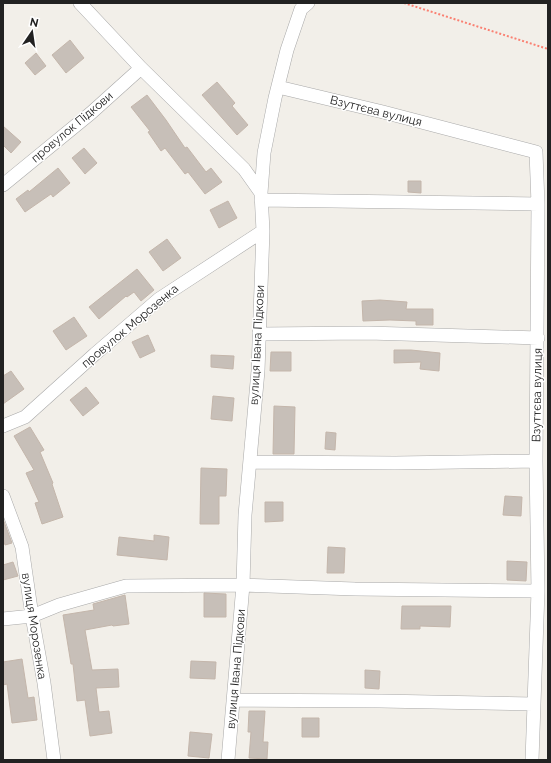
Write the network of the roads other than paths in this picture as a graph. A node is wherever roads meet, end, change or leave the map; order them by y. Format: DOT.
graph roads {
  1 [pos="80,3"];
  2 [pos="303,5"];
  3 [pos="141,68"];
  4 [pos="278,87"];
  5 [pos="3,185"];
  6 [pos="261,196"];
  7 [pos="538,204"];
  8 [pos="263,231"];
  9 [pos="259,334"];
  10 [pos="538,338"];
  11 [pos="3,426"];
  12 [pos="536,461"];
  13 [pos="250,462"];
  14 [pos="3,496"];
  15 [pos="243,585"];
  16 [pos="538,591"];
  17 [pos="32,616"];
  18 [pos="3,619"];
  19 [pos="233,700"];
  20 [pos="533,704"];
  21 [pos="54,760"];
  22 [pos="228,760"];
  23 [pos="532,760"];
  1 -- 3 [label="street"];
  2 -- 4 [label="street, вулиця Івана Підкови"];
  3 -- 5 [label="street, провулок Підкови"];
  3 -- 6 [label="street"];
  4 -- 6 [label="street, вулиця Івана Підкови"];
  4 -- 7 [label="street, Взуттєва вулиця"];
  6 -- 7 [label="street"];
  6 -- 8 [label="street, вулиця Івана Підкови"];
  7 -- 10 [label="street, Взуттєва вулиця"];
  8 -- 9 [label="street, вулиця Івана Підкови"];
  8 -- 11 [label="street, провулок Морозенка"];
  9 -- 10 [label="street"];
  9 -- 13 [label="street, вулиця Івана Підкови"];
  10 -- 12 [label="street, Взуттєва вулиця"];
  12 -- 13 [label="street"];
  12 -- 16 [label="street, Взуттєва вулиця"];
  13 -- 15 [label="street, вулиця Івана Підкови"];
  14 -- 17 [label="street, вулиця Морозенка"];
  15 -- 16 [label="street"];
  15 -- 17 [label="street"];
  15 -- 19 [label="street, вулиця Івана Підкови"];
  16 -- 20 [label="street, Взуттєва вулиця"];
  17 -- 18 [label="street"];
  17 -- 21 [label="street, вулиця Морозенка"];
  19 -- 20 [label="street"];
  19 -- 22 [label="street, вулиця Івана Підкови"];
  20 -- 23 [label="street, Взуттєва вулиця"];
}
